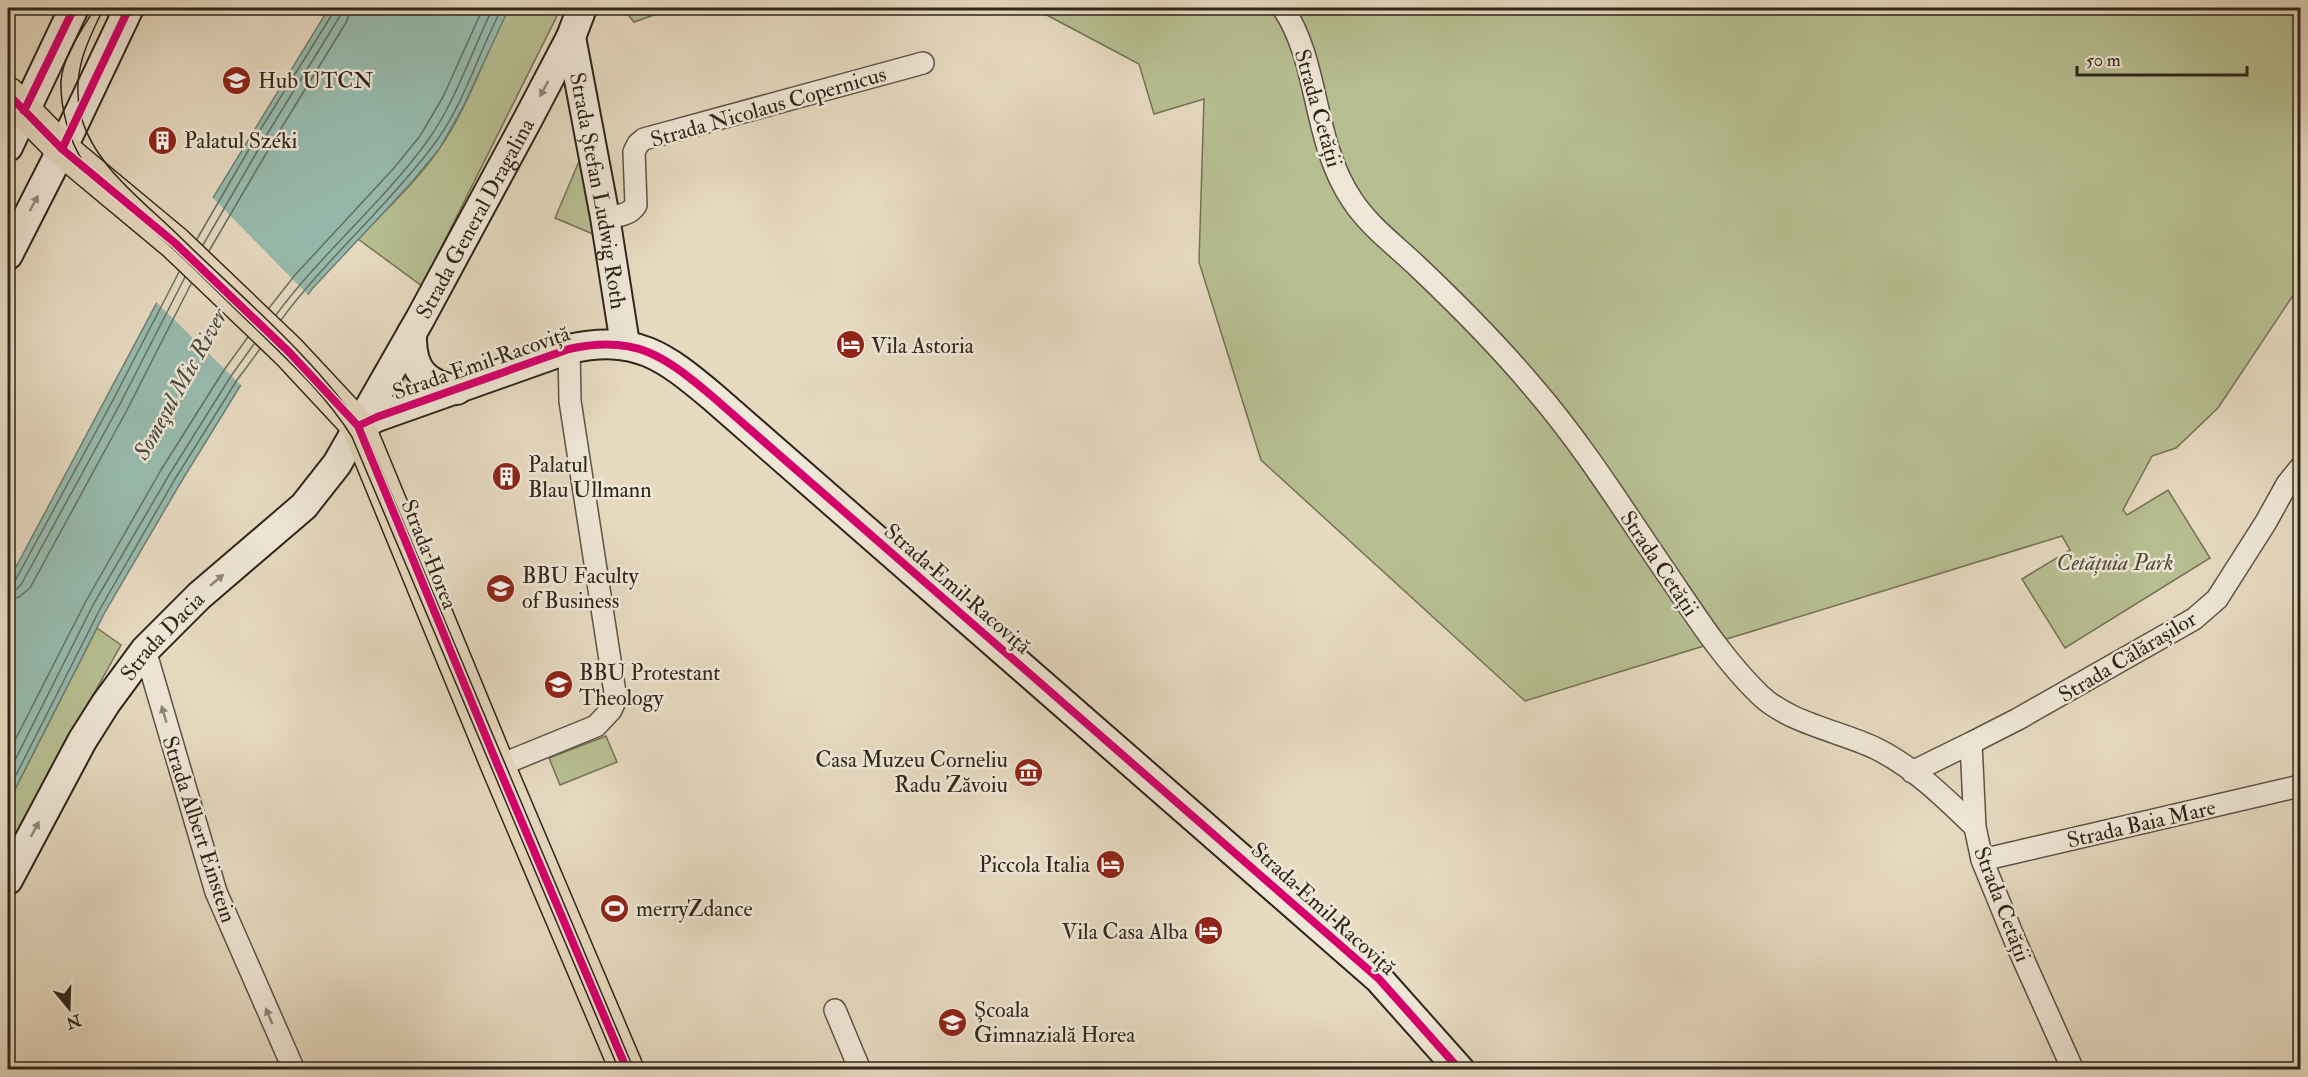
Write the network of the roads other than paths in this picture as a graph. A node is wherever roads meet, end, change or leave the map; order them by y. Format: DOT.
graph roads {
  1 [pos="74,8"];
  2 [pos="129,8"];
  3 [pos="582,8"];
  4 [pos="1283,8"];
  5 [pos="572,38"];
  6 [pos="923,63"];
  7 [pos="16,102"];
  8 [pos="8,147"];
  9 [pos="62,149"];
  10 [pos="605,217"];
  11 [pos="8,255"];
  12 [pos="412,333"];
  13 [pos="625,344"];
  14 [pos="569,349"];
  15 [pos="457,390"];
  16 [pos="358,426"];
  17 [pos="2301,468"];
  18 [pos="145,650"];
  19 [pos="1971,743"];
  20 [pos="498,766"];
  21 [pos="1912,772"];
  22 [pos="2301,786"];
  23 [pos="1975,827"];
  24 [pos="1982,860"];
  25 [pos="8,880"];
  26 [pos="835,1010"];
  27 [pos="294,1070"];
  28 [pos="627,1070"];
  29 [pos="860,1070"];
  30 [pos="1460,1070"];
  31 [pos="2073,1070"];
  1 -- 7 [label="street"];
  2 -- 9 [label="street"];
  3 -- 5 [label="street, Strada General Dragalina"];
  4 -- 21 [label="street, Strada Cetății"];
  5 -- 10 [label="street, Strada Ștefan Ludwig Roth"];
  5 -- 12 [label="street, Strada General Dragalina, one-way"];
  6 -- 10 [label="street, Strada Nicolaus Copernicus"];
  7 -- 8 [label="street"];
  7 -- 9 [label="main road, Strada Horea"];
  11 -- 9 [label="street, one-way"];
  9 -- 16 [label="main road, Strada Horea"];
  10 -- 13 [label="street, Strada Ștefan Ludwig Roth"];
  12 -- 15 [label="street"];
  12 -- 16 [label="street, Strada General Dragalina"];
  13 -- 14 [label="street, Strada Emil Racoviță"];
  13 -- 30 [label="street, Strada Emil Racoviță"];
  14 -- 15 [label="street, Strada Emil Racoviță"];
  14 -- 20 [label="street"];
  15 -- 16 [label="street, Strada Emil Racoviță"];
  18 -- 16 [label="street, Strada Dacia, one-way"];
  16 -- 20 [label="main road, Strada Horea"];
  17 -- 19 [label="street, Strada Călărașilor"];
  25 -- 18 [label="street, Strada Dacia, one-way"];
  27 -- 18 [label="street, Strada Albert Einstein, one-way"];
  19 -- 21 [label="street, Strada Călărașilor"];
  19 -- 23 [label="street"];
  20 -- 28 [label="main road, Strada Horea"];
  21 -- 23 [label="street, Strada Cetății"];
  22 -- 24 [label="street, Strada Baia Mare"];
  23 -- 24 [label="street, Strada Cetății"];
  24 -- 31 [label="street, Strada Cetății"];
  26 -- 29 [label="street"];
}
